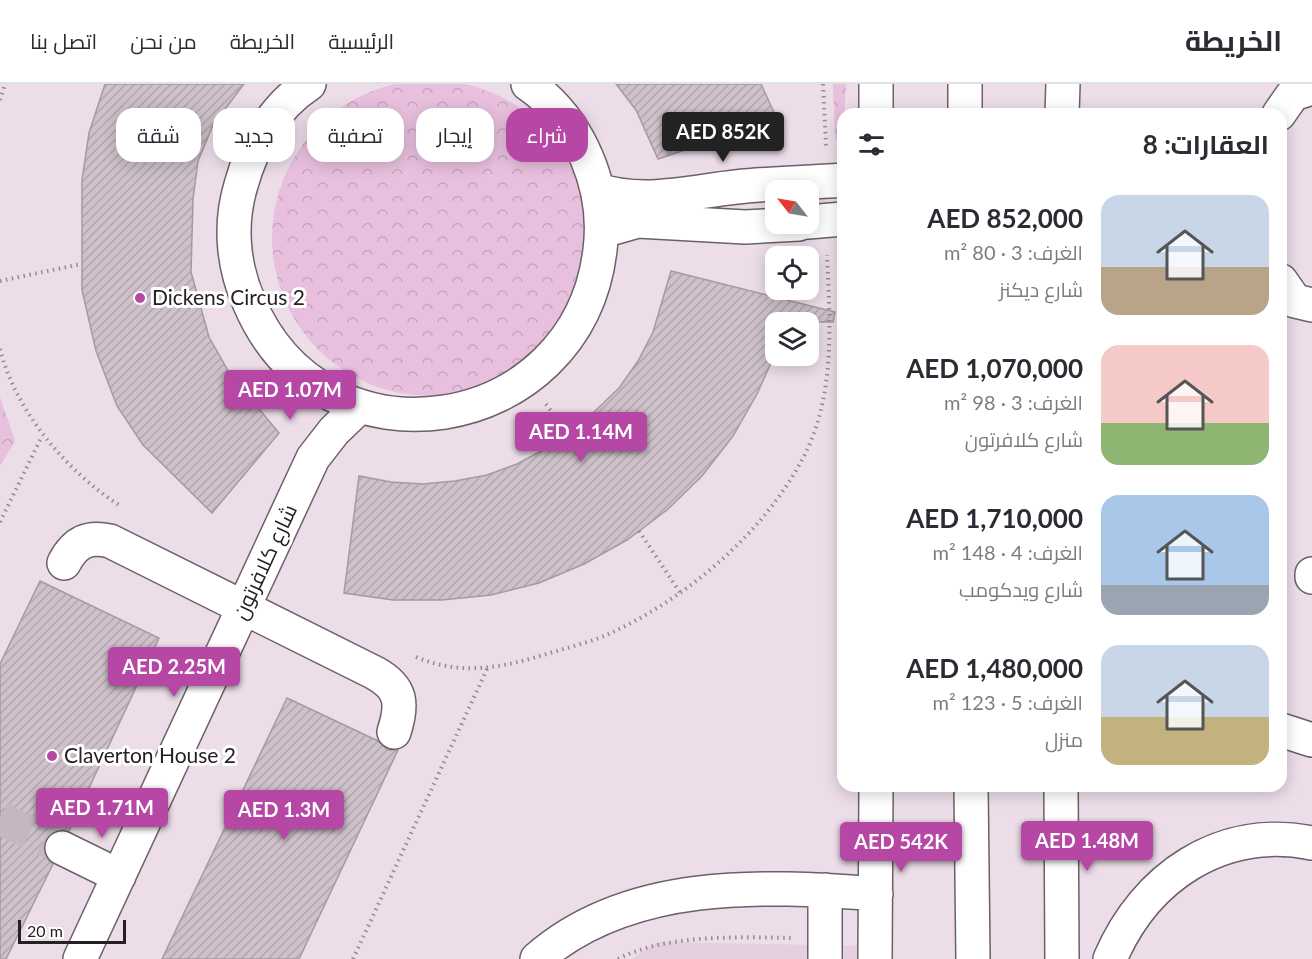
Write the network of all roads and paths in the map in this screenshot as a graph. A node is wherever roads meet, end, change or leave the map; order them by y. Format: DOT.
graph roads {
  1 [pos="5,84"];
  2 [pos="528,84"];
  3 [pos="823,84"];
  4 [pos="876,84"];
  5 [pos="965,84"];
  6 [pos="1063,84"];
  7 [pos="301,87"];
  8 [pos="1312,88"];
  9 [pos="0,100"];
  10 [pos="876,108"];
  11 [pos="965,108"];
  12 [pos="1062,108"];
  13 [pos="1283,108"];
  14 [pos="835,181"];
  15 [pos="598,190"];
  16 [pos="819,221"];
  17 [pos="765,225"];
  18 [pos="603,231"];
  19 [pos="81,264"];
  20 [pos="0,281"];
  21 [pos="1287,289"];
  22 [pos="1312,305"];
  23 [pos="529,378"];
  24 [pos="312,383"];
  25 [pos="359,407"];
  26 [pos="42,436"];
  27 [pos="569,436"];
  28 [pos="313,459"];
  29 [pos="2,514"];
  30 [pos="0,522"];
  31 [pos="639,531"];
  32 [pos="64,562"];
  33 [pos="681,594"];
  34 [pos="244,607"];
  35 [pos="538,657"];
  36 [pos="487,669"];
  37 [pos="394,732"];
  38 [pos="1287,732"];
  39 [pos="1312,740"];
  40 [pos="876,792"];
  41 [pos="971,792"];
  42 [pos="1061,792"];
  43 [pos="1312,843"];
  44 [pos="62,848"];
  45 [pos="119,876"];
  46 [pos="825,890"];
  47 [pos="876,894"];
  48 [pos="825,949"];
  49 [pos="80,959"];
  50 [pos="353,959"];
  51 [pos="537,959"];
  52 [pos="618,959"];
  53 [pos="875,959"];
  54 [pos="973,959"];
  55 [pos="1062,959"];
  56 [pos="1110,959"];
  1 -- 9 [label="path"];
  2 -- 15 [label="street"];
  3 -- 14 [label="path"];
  4 -- 10 [label="street"];
  5 -- 11 [label="street"];
  6 -- 12 [label="street"];
  7 -- 24 [label="street"];
  8 -- 13 [label="street"];
  14 -- 15 [label="street"];
  15 -- 18 [label="street"];
  16 -- 33 [label="path"];
  17 -- 18 [label="street"];
  18 -- 23 [label="street"];
  19 -- 20 [label="path"];
  21 -- 22 [label="street"];
  23 -- 25 [label="street"];
  23 -- 27 [label="path"];
  24 -- 25 [label="street"];
  24 -- 28 [label="street, شارع كلافرتون"];
  25 -- 28 [label="street, شارع كلافرتون"];
  26 -- 29 [label="path"];
  28 -- 34 [label="street, شارع كلافرتون"];
  29 -- 30 [label="path"];
  31 -- 33 [label="path"];
  32 -- 34 [label="street"];
  33 -- 35 [label="path"];
  34 -- 37 [label="street"];
  34 -- 45 [label="street, شارع كلافرتون"];
  36 -- 50 [label="path"];
  38 -- 39 [label="street"];
  40 -- 47 [label="street"];
  41 -- 54 [label="street"];
  42 -- 55 [label="street"];
  43 -- 56 [label="street"];
  44 -- 45 [label="street"];
  45 -- 49 [label="street, شارع كلافرتون"];
  46 -- 47 [label="street"];
  46 -- 48 [label="street"];
  46 -- 51 [label="street"];
  47 -- 53 [label="street"];
  48 -- 52 [label="path"];
}
